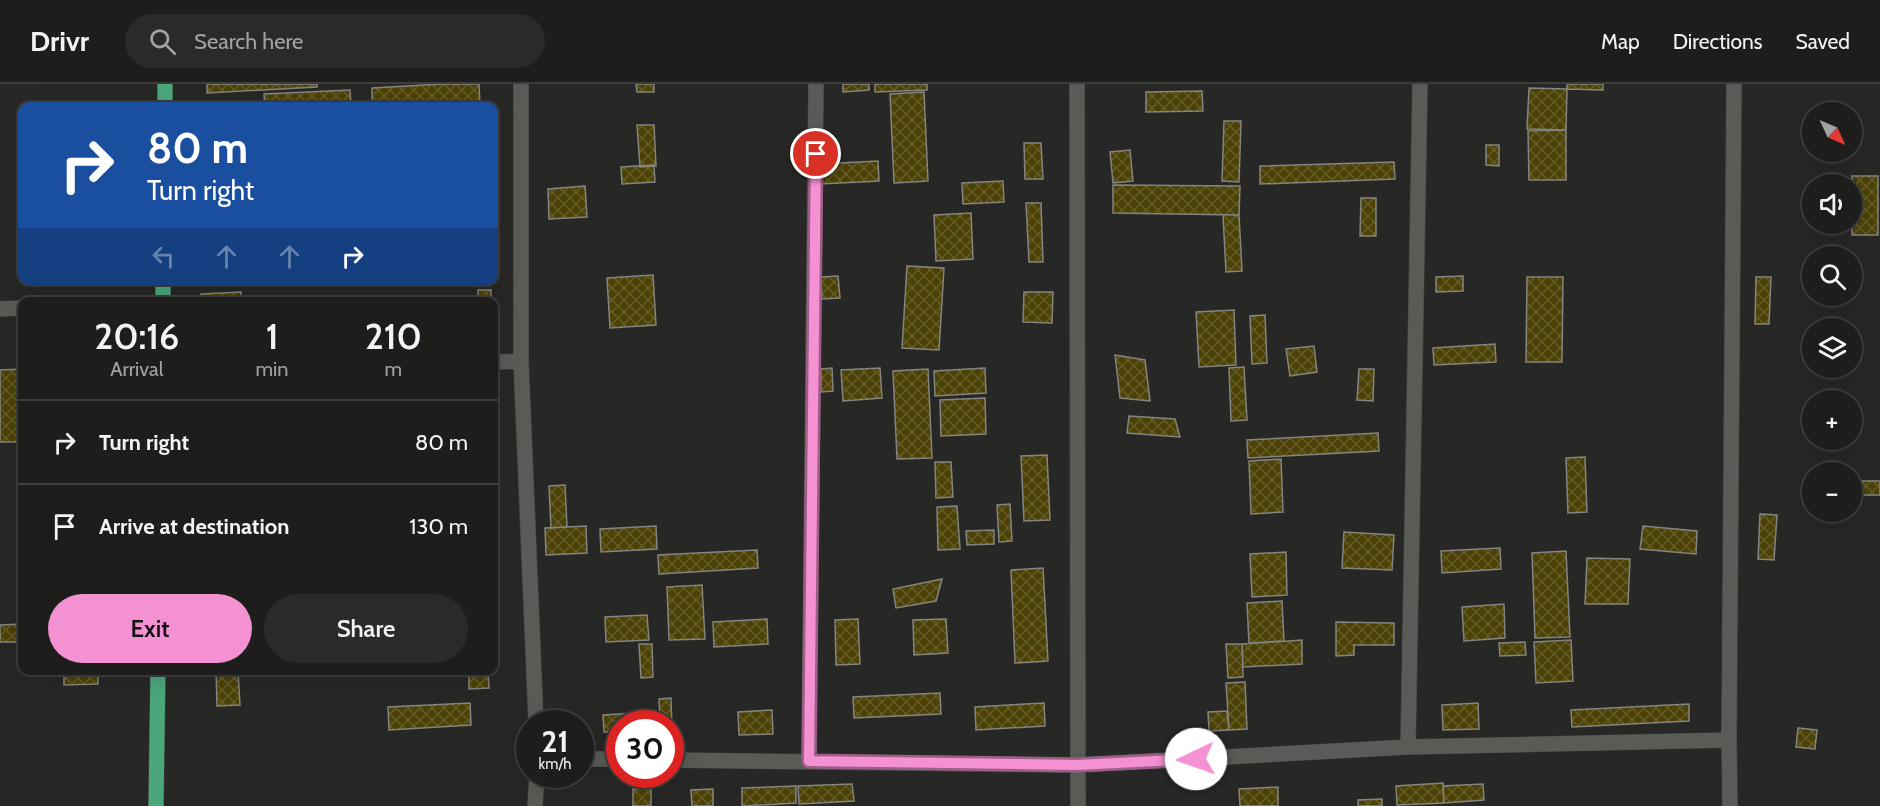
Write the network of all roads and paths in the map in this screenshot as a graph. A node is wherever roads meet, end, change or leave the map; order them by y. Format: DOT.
graph roads {
  1 [pos="165,84"];
  2 [pos="521,84"];
  3 [pos="816,84"];
  4 [pos="1077,84"];
  5 [pos="1420,84"];
  6 [pos="1734,84"];
  7 [pos="165,102"];
  8 [pos="18,308"];
  9 [pos="0,309"];
  10 [pos="521,361"];
  11 [pos="498,362"];
  12 [pos="158,675"];
  13 [pos="535,710"];
  14 [pos="1729,740"];
  15 [pos="1408,747"];
  16 [pos="684,760"];
  17 [pos="809,761"];
  18 [pos="1077,765"];
  19 [pos="537,788"];
  20 [pos="156,806"];
  21 [pos="536,806"];
  22 [pos="1078,806"];
  23 [pos="1730,806"];
  1 -- 7 [label="main road"];
  2 -- 10 [label="street"];
  3 -- 17 [label="street"];
  4 -- 18 [label="street"];
  5 -- 15 [label="street"];
  6 -- 14 [label="street"];
  8 -- 9 [label="street"];
  10 -- 11 [label="street"];
  10 -- 13 [label="street"];
  12 -- 20 [label="main road"];
  14 -- 15 [label="street"];
  14 -- 23 [label="street"];
  15 -- 18 [label="street"];
  16 -- 17 [label="street"];
  17 -- 18 [label="street"];
  18 -- 22 [label="street"];
  19 -- 21 [label="street"];
}
